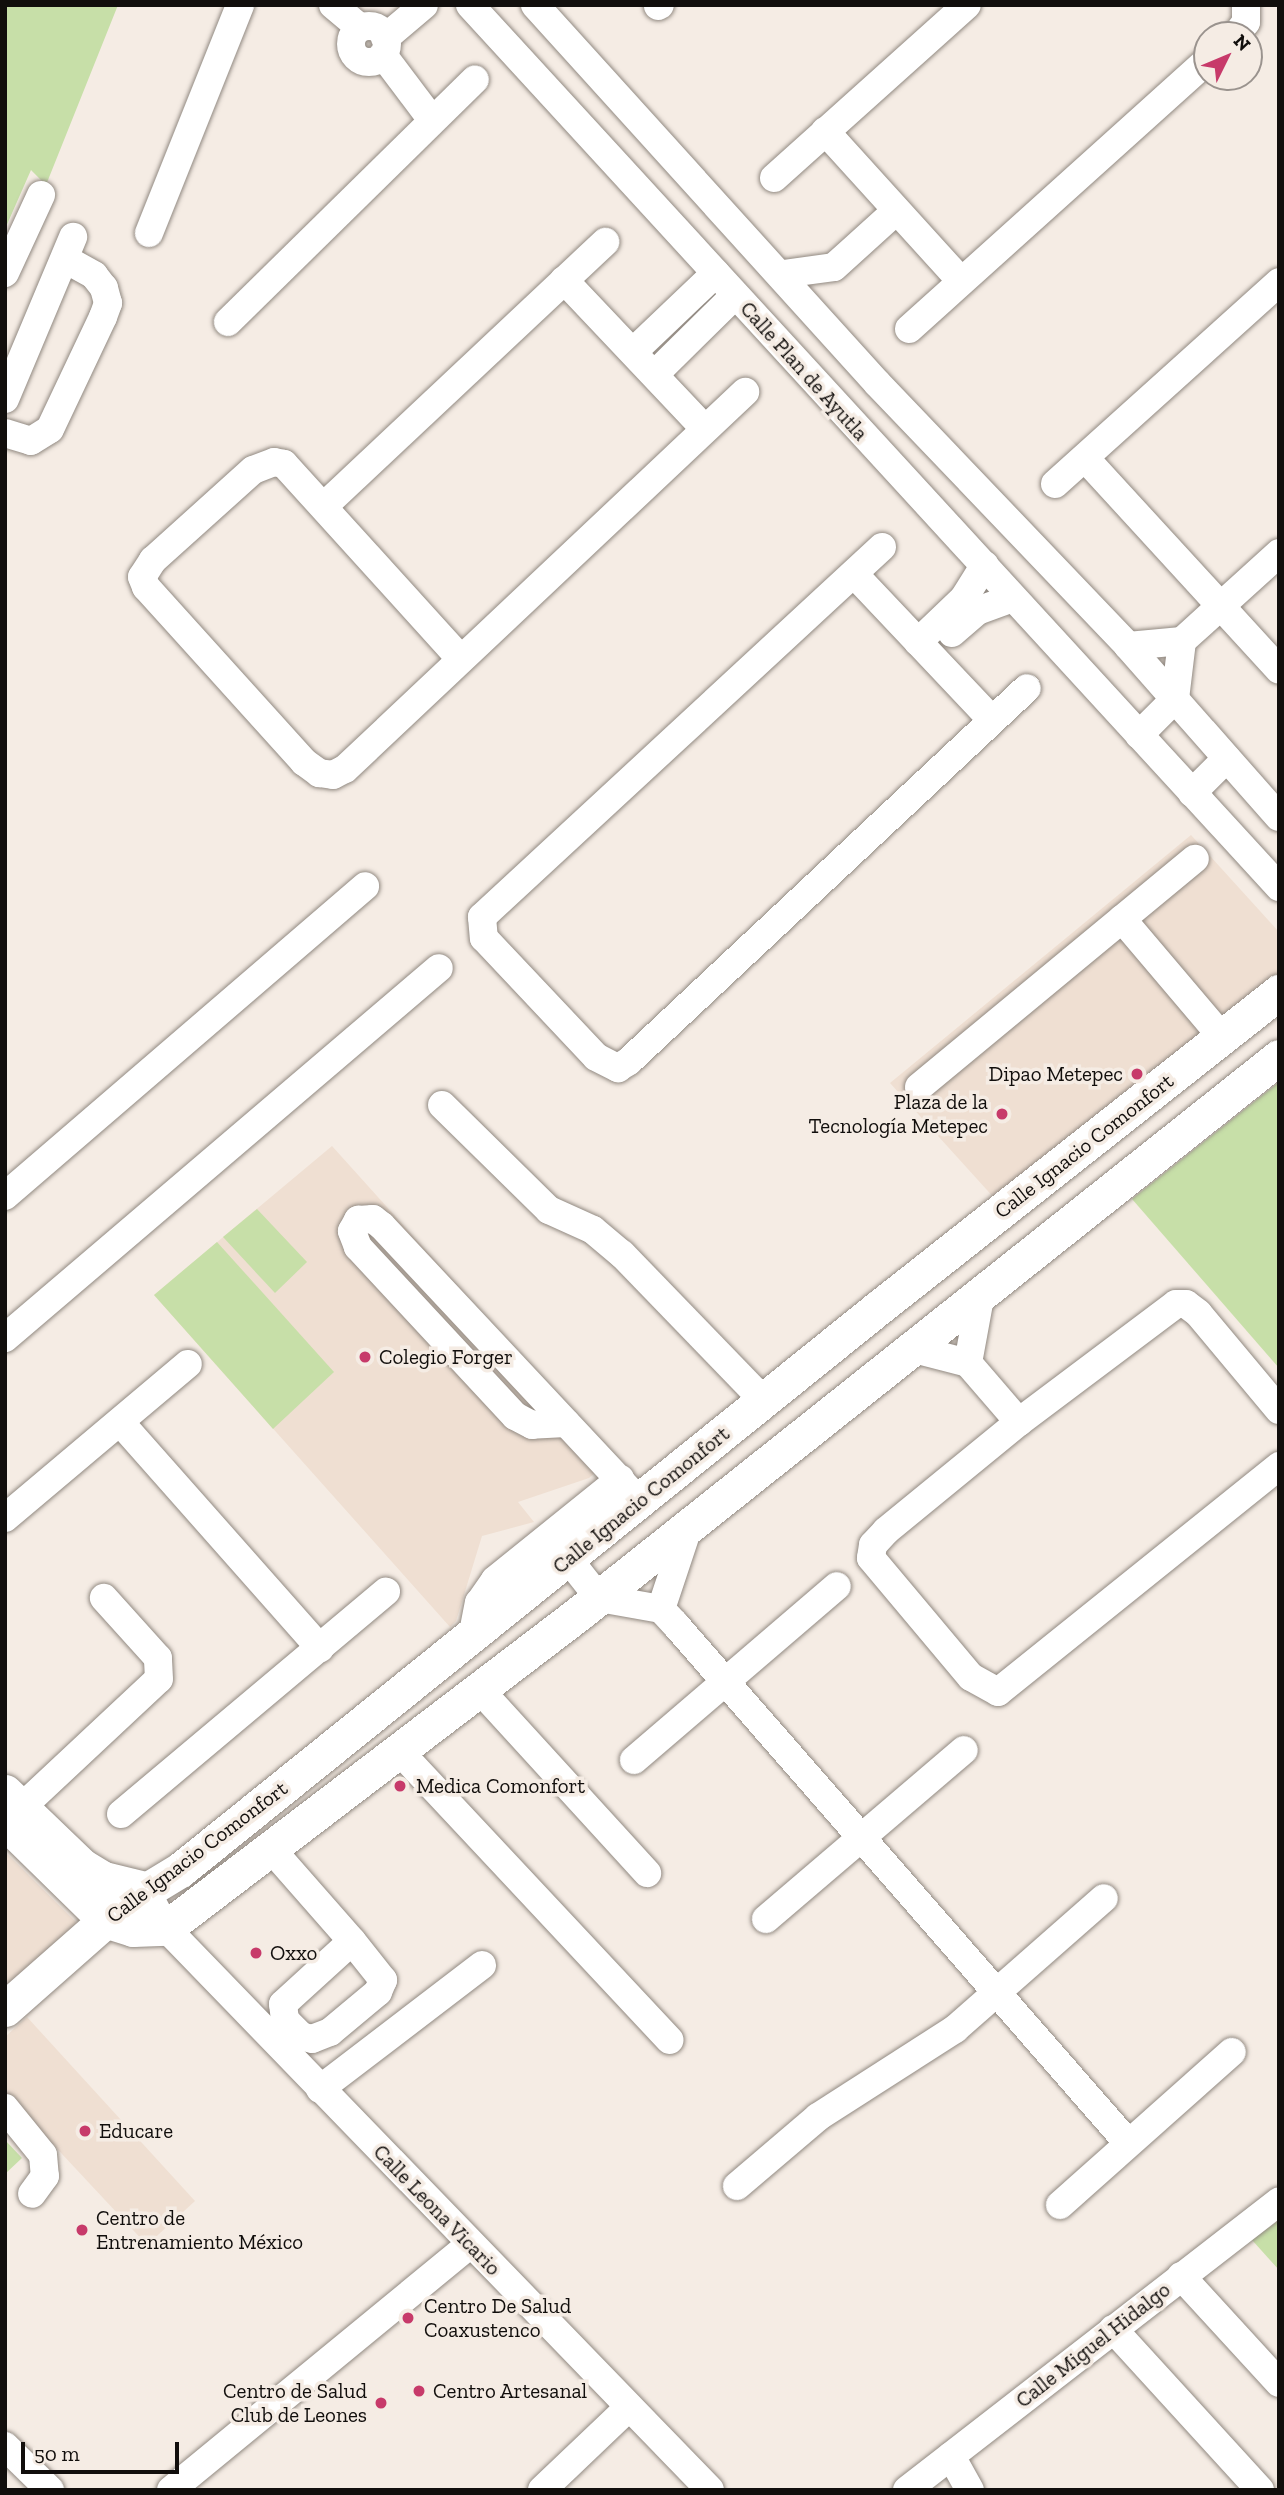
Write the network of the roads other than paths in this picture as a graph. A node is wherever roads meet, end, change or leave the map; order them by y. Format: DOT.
graph roads {
  1 [pos="240,5"];
  2 [pos="333,5"];
  3 [pos="395,5"];
  4 [pos="424,5"];
  5 [pos="470,5"];
  6 [pos="535,5"];
  7 [pos="967,5"];
  8 [pos="375,37"];
  9 [pos="1193,74"];
  10 [pos="474,79"];
  11 [pos="432,120"];
  12 [pos="825,131"];
  13 [pos="774,178"];
  14 [pos="41,195"];
  15 [pos="895,211"];
  16 [pos="149,233"];
  17 [pos="605,242"];
  18 [pos="834,267"];
  19 [pos="5,273"];
  20 [pos="716,273"];
  21 [pos="783,274"];
  22 [pos="564,280"];
  23 [pos="961,281"];
  24 [pos="1279,282"];
  25 [pos="735,295"];
  26 [pos="819,315"];
  27 [pos="228,322"];
  28 [pos="909,329"];
  29 [pos="634,351"];
  30 [pos="656,373"];
  31 [pos="877,383"];
  32 [pos="745,392"];
  33 [pos="5,399"];
  34 [pos="843,414"];
  35 [pos="911,418"];
  36 [pos="704,428"];
  37 [pos="5,433"];
  38 [pos="876,449"];
  39 [pos="1085,458"];
  40 [pos="1055,484"];
  41 [pos="324,506"];
  42 [pos="882,547"];
  43 [pos="1279,553"];
  44 [pos="985,565"];
  45 [pos="854,574"];
  46 [pos="1012,598"];
  47 [pos="970,605"];
  48 [pos="1220,608"];
  49 [pos="1182,641"];
  50 [pos="1128,646"];
  51 [pos="924,648"];
  52 [pos="459,657"];
  53 [pos="1279,670"];
  54 [pos="1027,688"];
  55 [pos="1175,699"];
  56 [pos="991,719"];
  57 [pos="1139,735"];
  58 [pos="1227,758"];
  59 [pos="1192,793"];
  60 [pos="1279,817"];
  61 [pos="1195,859"];
  62 [pos="365,886"];
  63 [pos="1279,887"];
  64 [pos="1122,919"];
  65 [pos="439,968"];
  66 [pos="1279,992"];
  67 [pos="1222,1037"];
  68 [pos="1279,1057"];
  69 [pos="919,1087"];
  70 [pos="442,1105"];
  71 [pos="5,1196"];
  72 [pos="981,1292"];
  73 [pos="5,1338"];
  74 [pos="910,1348"];
  75 [pos="968,1363"];
  76 [pos="188,1364"];
  77 [pos="763,1400"];
  78 [pos="1279,1410"];
  79 [pos="120,1422"];
  80 [pos="1019,1422"];
  81 [pos="566,1423"];
  82 [pos="1279,1466"];
  83 [pos="630,1490"];
  84 [pos="5,1518"];
  85 [pos="689,1525"];
  86 [pos="569,1560"];
  87 [pos="837,1586"];
  88 [pos="386,1592"];
  89 [pos="104,1598"];
  90 [pos="599,1598"];
  91 [pos="661,1609"];
  92 [pos="472,1637"];
  93 [pos="320,1648"];
  94 [pos="724,1682"];
  95 [pos="480,1690"];
  96 [pos="964,1750"];
  97 [pos="401,1753"];
  98 [pos="634,1760"];
  99 [pos="121,1814"];
  100 [pos="12,1822"];
  101 [pos="860,1838"];
  102 [pos="273,1851"];
  103 [pos="647,1873"];
  104 [pos="145,1889"];
  105 [pos="1104,1898"];
  106 [pos="766,1919"];
  107 [pos="105,1920"];
  108 [pos="166,1928"];
  109 [pos="352,1941"];
  110 [pos="482,1965"];
  111 [pos="996,1995"];
  112 [pos="5,2009"];
  113 [pos="670,2040"];
  114 [pos="1232,2052"];
  115 [pos="320,2089"];
  116 [pos="5,2108"];
  117 [pos="1128,2143"];
  118 [pos="737,2186"];
  119 [pos="32,2194"];
  120 [pos="1279,2201"];
  121 [pos="1060,2205"];
  122 [pos="471,2245"];
  123 [pos="1181,2276"];
  124 [pos="1113,2329"];
  125 [pos="1279,2383"];
  126 [pos="628,2408"];
  127 [pos="5,2446"];
  128 [pos="951,2456"];
  129 [pos="50,2490"];
  130 [pos="171,2490"];
  131 [pos="542,2490"];
  132 [pos="710,2490"];
  133 [pos="907,2490"];
  134 [pos="970,2490"];
  135 [pos="1260,2490"];
  1 -- 16 [label="street"];
  2 -- 8 [label="street"];
  3 -- 8 [label="street"];
  4 -- 8 [label="street"];
  5 -- 20 [label="street, Calle Plan de Ayutla"];
  6 -- 21 [label="street"];
  7 -- 12 [label="street"];
  8 -- 11 [label="street"];
  9 -- 23 [label="street"];
  10 -- 11 [label="street"];
  11 -- 27 [label="street"];
  12 -- 13 [label="street"];
  12 -- 15 [label="street"];
  14 -- 19 [label="street"];
  15 -- 18 [label="street"];
  15 -- 23 [label="street"];
  17 -- 22 [label="street"];
  18 -- 21 [label="street"];
  18 -- 26 [label="street"];
  20 -- 25 [label="street, Calle Plan de Ayutla"];
  20 -- 29 [label="street"];
  21 -- 26 [label="street"];
  22 -- 29 [label="street"];
  22 -- 41 [label="street"];
  23 -- 28 [label="street"];
  24 -- 39 [label="street"];
  25 -- 30 [label="street"];
  25 -- 34 [label="street, Calle Plan de Ayutla"];
  26 -- 31 [label="street"];
  29 -- 30 [label="street"];
  30 -- 36 [label="street"];
  31 -- 34 [label="street, Calle Plan de Ayutla"];
  31 -- 35 [label="street"];
  32 -- 36 [label="street"];
  33 -- 37 [label="street"];
  34 -- 38 [label="street, Calle Plan de Ayutla"];
  35 -- 38 [label="street, Calle Plan de Ayutla"];
  35 -- 50 [label="street"];
  36 -- 52 [label="street"];
  38 -- 44 [label="street, Calle Plan de Ayutla"];
  39 -- 40 [label="street"];
  39 -- 48 [label="street"];
  41 -- 52 [label="street"];
  41 -- 52 [label="street"];
  42 -- 45 [label="street"];
  43 -- 48 [label="street"];
  44 -- 46 [label="street, Calle Plan de Ayutla"];
  44 -- 47 [label="street"];
  45 -- 51 [label="street"];
  45 -- 56 [label="street"];
  46 -- 47 [label="street"];
  46 -- 57 [label="street, Calle Plan de Ayutla"];
  47 -- 51 [label="street"];
  48 -- 49 [label="street"];
  48 -- 53 [label="street"];
  49 -- 50 [label="street"];
  49 -- 55 [label="street"];
  50 -- 55 [label="street"];
  51 -- 56 [label="street"];
  54 -- 56 [label="street"];
  55 -- 57 [label="street"];
  55 -- 58 [label="street"];
  57 -- 59 [label="street, Calle Plan de Ayutla"];
  58 -- 59 [label="street"];
  58 -- 60 [label="street"];
  59 -- 63 [label="street, Calle Plan de Ayutla"];
  61 -- 64 [label="street"];
  62 -- 71 [label="street"];
  64 -- 67 [label="street"];
  64 -- 69 [label="street"];
  65 -- 73 [label="street"];
  66 -- 67 [label="main road, Calle Ignacio Comonfort"];
  67 -- 77 [label="main road, Calle Ignacio Comonfort"];
  68 -- 72 [label="main road, Calle Ignacio Comonfort"];
  70 -- 77 [label="street"];
  72 -- 74 [label="main road, Calle Ignacio Comonfort"];
  72 -- 75 [label="street"];
  74 -- 75 [label="street"];
  74 -- 85 [label="main road, Calle Ignacio Comonfort"];
  75 -- 80 [label="street"];
  76 -- 79 [label="street"];
  77 -- 83 [label="main road, Calle Ignacio Comonfort"];
  78 -- 80 [label="street"];
  79 -- 84 [label="street"];
  79 -- 93 [label="street"];
  80 -- 82 [label="street"];
  81 -- 81 [label="street"];
  81 -- 83 [label="street"];
  83 -- 86 [label="main road, Calle Ignacio Comonfort"];
  83 -- 92 [label="street"];
  85 -- 90 [label="main road, Calle Ignacio Comonfort"];
  85 -- 91 [label="street"];
  86 -- 90 [label="street"];
  86 -- 92 [label="main road, Calle Ignacio Comonfort"];
  87 -- 94 [label="street"];
  88 -- 93 [label="street"];
  89 -- 100 [label="street"];
  90 -- 91 [label="street"];
  90 -- 95 [label="main road, Calle Ignacio Comonfort"];
  91 -- 94 [label="street"];
  92 -- 104 [label="main road, Calle Ignacio Comonfort"];
  93 -- 99 [label="street"];
  94 -- 98 [label="street"];
  94 -- 101 [label="street"];
  95 -- 97 [label="main road, Calle Ignacio Comonfort"];
  95 -- 103 [label="street"];
  96 -- 101 [label="street"];
  97 -- 102 [label="main road, Calle Ignacio Comonfort"];
  97 -- 113 [label="street"];
  100 -- 104 [label="main road"];
  100 -- 107 [label="main road"];
  101 -- 106 [label="street"];
  101 -- 111 [label="street"];
  102 -- 108 [label="main road, Calle Ignacio Comonfort"];
  102 -- 109 [label="street"];
  104 -- 107 [label="main road, Calle Ignacio Comonfort"];
  104 -- 108 [label="street, Calle Leona Vicario"];
  105 -- 111 [label="street"];
  107 -- 108 [label="main road"];
  107 -- 112 [label="main road, Calle Ignacio Comonfort"];
  108 -- 115 [label="street, Calle Leona Vicario"];
  110 -- 115 [label="street"];
  111 -- 117 [label="street"];
  111 -- 118 [label="street"];
  114 -- 117 [label="street"];
  115 -- 122 [label="street, Calle Leona Vicario"];
  116 -- 119 [label="street"];
  117 -- 121 [label="street"];
  120 -- 123 [label="street, Calle Miguel Hidalgo"];
  122 -- 126 [label="street, Calle Leona Vicario"];
  122 -- 130 [label="street"];
  123 -- 124 [label="street, Calle Miguel Hidalgo"];
  123 -- 125 [label="street"];
  124 -- 128 [label="street, Calle Miguel Hidalgo"];
  124 -- 135 [label="street"];
  126 -- 131 [label="street"];
  126 -- 132 [label="street, Calle Leona Vicario"];
  127 -- 129 [label="street"];
  128 -- 133 [label="street, Calle Miguel Hidalgo"];
  128 -- 134 [label="street"];
}
